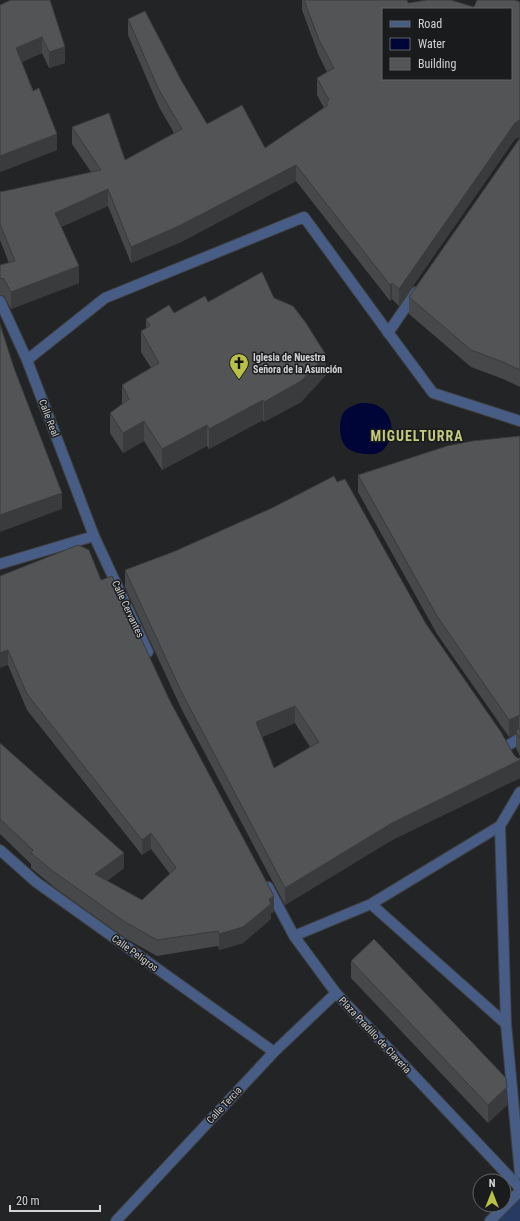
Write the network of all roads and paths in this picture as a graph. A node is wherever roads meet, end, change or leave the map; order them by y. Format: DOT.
graph roads {
  1 [pos="421,285"];
  2 [pos="0,301"];
  3 [pos="388,333"];
  4 [pos="27,360"];
  5 [pos="520,421"];
  6 [pos="94,536"];
  7 [pos="0,564"];
  8 [pos="153,663"];
  9 [pos="520,738"];
  10 [pos="507,746"];
  11 [pos="520,792"];
  12 [pos="500,826"];
  13 [pos="0,850"];
  14 [pos="264,881"];
  15 [pos="371,904"];
  16 [pos="294,936"];
  17 [pos="336,994"];
  18 [pos="506,1024"];
  19 [pos="274,1052"];
  20 [pos="520,1174"];
  21 [pos="520,1188"];
  22 [pos="520,1192"];
  23 [pos="116,1221"];
  24 [pos="490,1221"];
  1 -- 3 [label="street"];
  2 -- 4 [label="street, Calle Real"];
  3 -- 4 [label="street"];
  3 -- 5 [label="street"];
  4 -- 6 [label="street, Calle Real"];
  6 -- 7 [label="street"];
  6 -- 8 [label="street, Calle Cervantes"];
  9 -- 10 [label="street"];
  11 -- 12 [label="street"];
  12 -- 15 [label="street"];
  12 -- 18 [label="street"];
  13 -- 19 [label="street, Calle Peligros"];
  14 -- 16 [label="street"];
  15 -- 16 [label="street"];
  15 -- 18 [label="street"];
  16 -- 17 [label="street, Plaza Pradillo de Claveria"];
  17 -- 19 [label="street, Calle Tercia"];
  17 -- 21 [label="street, Plaza Pradillo de Claveria"];
  18 -- 20 [label="street"];
  19 -- 23 [label="street, Calle Tercia"];
  22 -- 24 [label="street"];
}
